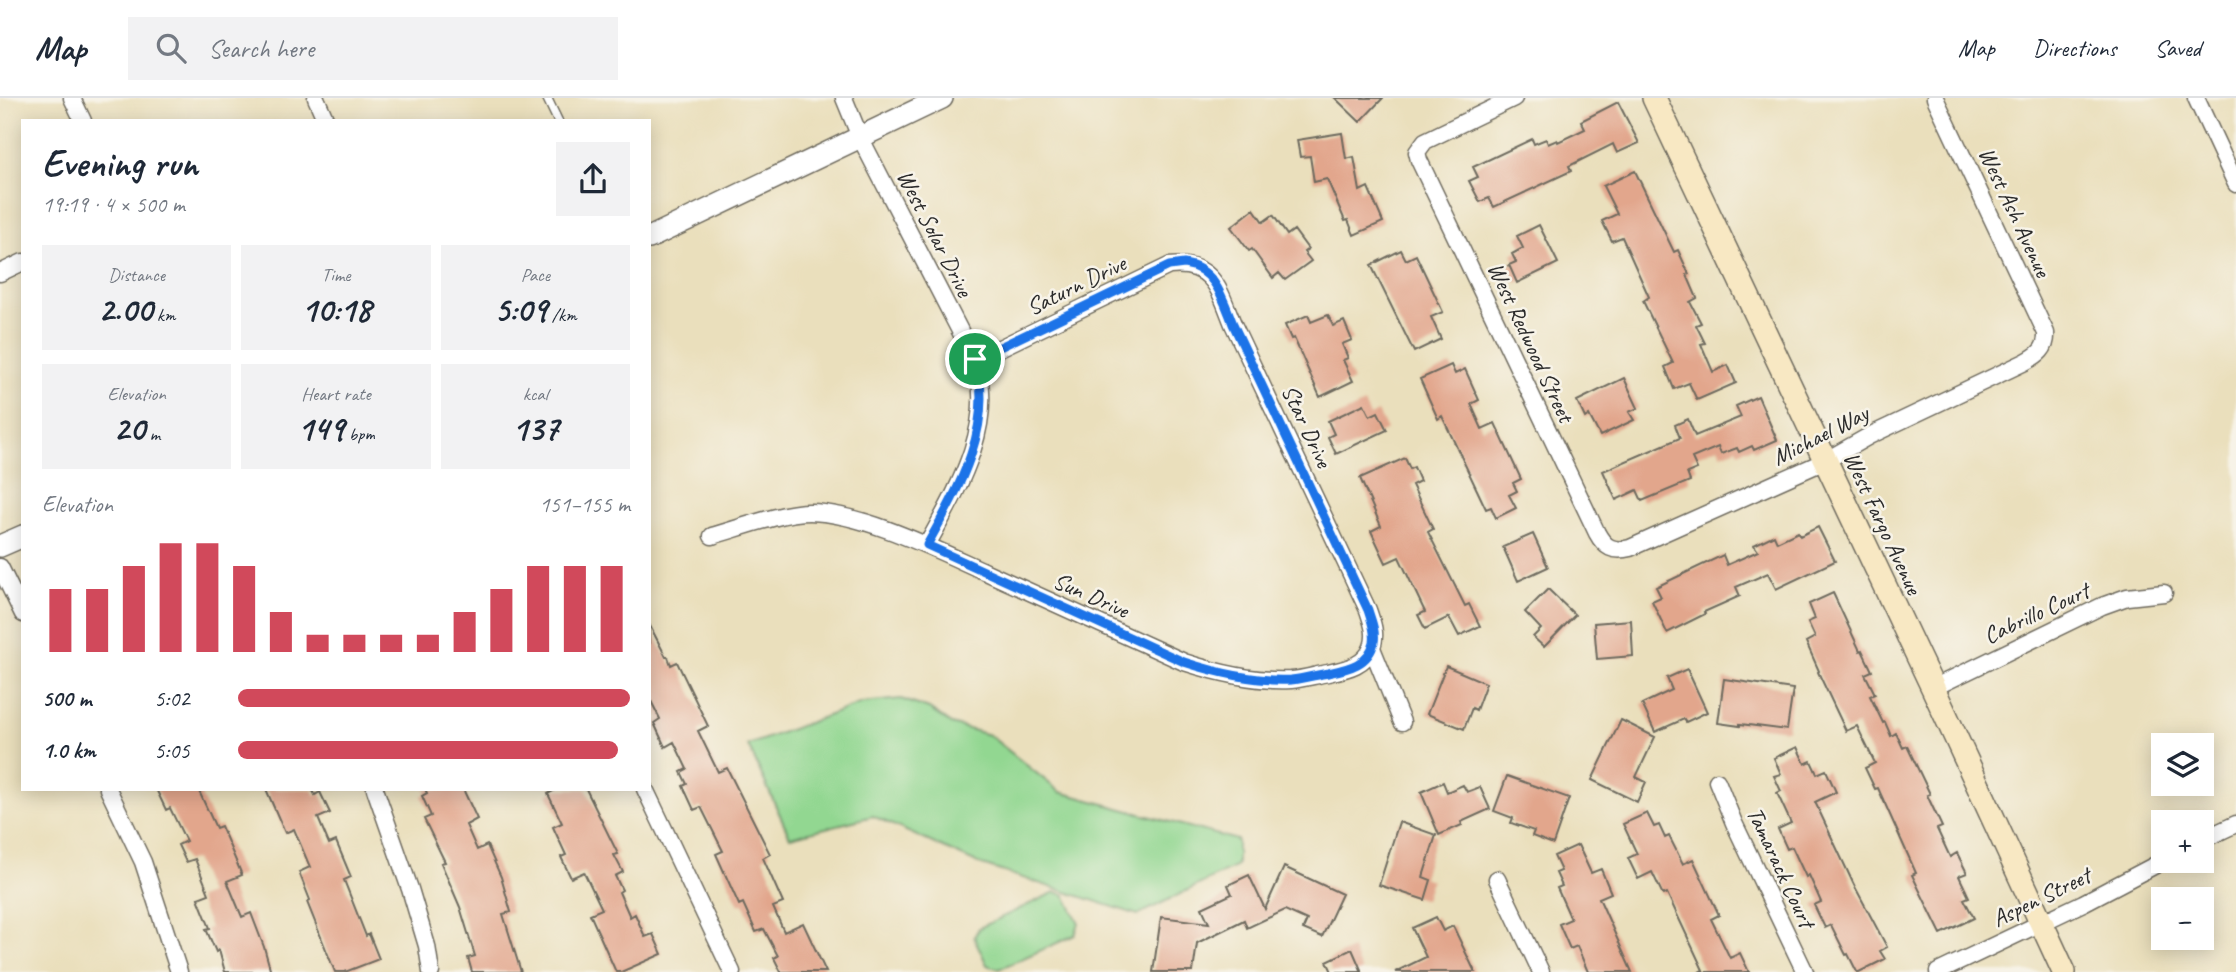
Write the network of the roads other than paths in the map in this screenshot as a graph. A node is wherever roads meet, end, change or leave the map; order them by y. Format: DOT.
graph roads {
  1 [pos="72,98"];
  2 [pos="316,98"];
  3 [pos="547,98"];
  4 [pos="844,98"];
  5 [pos="942,98"];
  6 [pos="1514,98"];
  7 [pos="1654,98"];
  8 [pos="1935,98"];
  9 [pos="2196,98"];
  10 [pos="82,119"];
  11 [pos="325,119"];
  12 [pos="557,119"];
  13 [pos="860,137"];
  14 [pos="2236,184"];
  15 [pos="651,237"];
  16 [pos="21,263"];
  17 [pos="1159,271"];
  18 [pos="0,273"];
  19 [pos="2045,347"];
  20 [pos="975,359"];
  21 [pos="1825,461"];
  22 [pos="712,536"];
  23 [pos="21,537"];
  24 [pos="927,545"];
  25 [pos="0,547"];
  26 [pos="1610,549"];
  27 [pos="0,567"];
  28 [pos="2164,593"];
  29 [pos="21,610"];
  30 [pos="1372,648"];
  31 [pos="1933,688"];
  32 [pos="1402,722"];
  33 [pos="1717,781"];
  34 [pos="109,791"];
  35 [pos="376,791"];
  36 [pos="646,791"];
  37 [pos="2236,824"];
  38 [pos="2214,835"];
  39 [pos="2151,867"];
  40 [pos="1497,879"];
  41 [pos="2041,923"];
  42 [pos="179,972"];
  43 [pos="432,972"];
  44 [pos="732,972"];
  45 [pos="1541,972"];
  46 [pos="1805,972"];
  47 [pos="1938,972"];
  48 [pos="2064,972"];
  1 -- 10 [label="street"];
  2 -- 11 [label="street"];
  3 -- 12 [label="lane"];
  4 -- 13 [label="street, West Solar Drive"];
  5 -- 13 [label="street"];
  6 -- 26 [label="street, West Redwood Street"];
  7 -- 21 [label="main road, West Fargo Avenue"];
  8 -- 19 [label="street, West Ash Avenue"];
  9 -- 14 [label="street"];
  13 -- 15 [label="street"];
  13 -- 20 [label="street, West Solar Drive"];
  16 -- 18 [label="street"];
  17 -- 20 [label="street, Saturn Drive"];
  17 -- 30 [label="street, Star Drive"];
  19 -- 21 [label="street, Michael Way"];
  20 -- 24 [label="street, West Solar Drive"];
  21 -- 26 [label="street, Michael Way"];
  21 -- 31 [label="main road, West Fargo Avenue"];
  22 -- 24 [label="street, Sun Drive"];
  23 -- 25 [label="street"];
  24 -- 30 [label="street, Sun Drive"];
  27 -- 29 [label="street"];
  28 -- 31 [label="street, Cabrillo Court"];
  30 -- 32 [label="street"];
  31 -- 41 [label="main road, West Fargo Avenue"];
  33 -- 46 [label="street, Tamarack Court"];
  34 -- 42 [label="street"];
  35 -- 43 [label="street"];
  36 -- 44 [label="street"];
  37 -- 38 [label="street"];
  39 -- 41 [label="street, Aspen Street"];
  40 -- 45 [label="street"];
  41 -- 47 [label="street, Aspen Street"];
  41 -- 48 [label="main road, West Fargo Avenue"];
}
